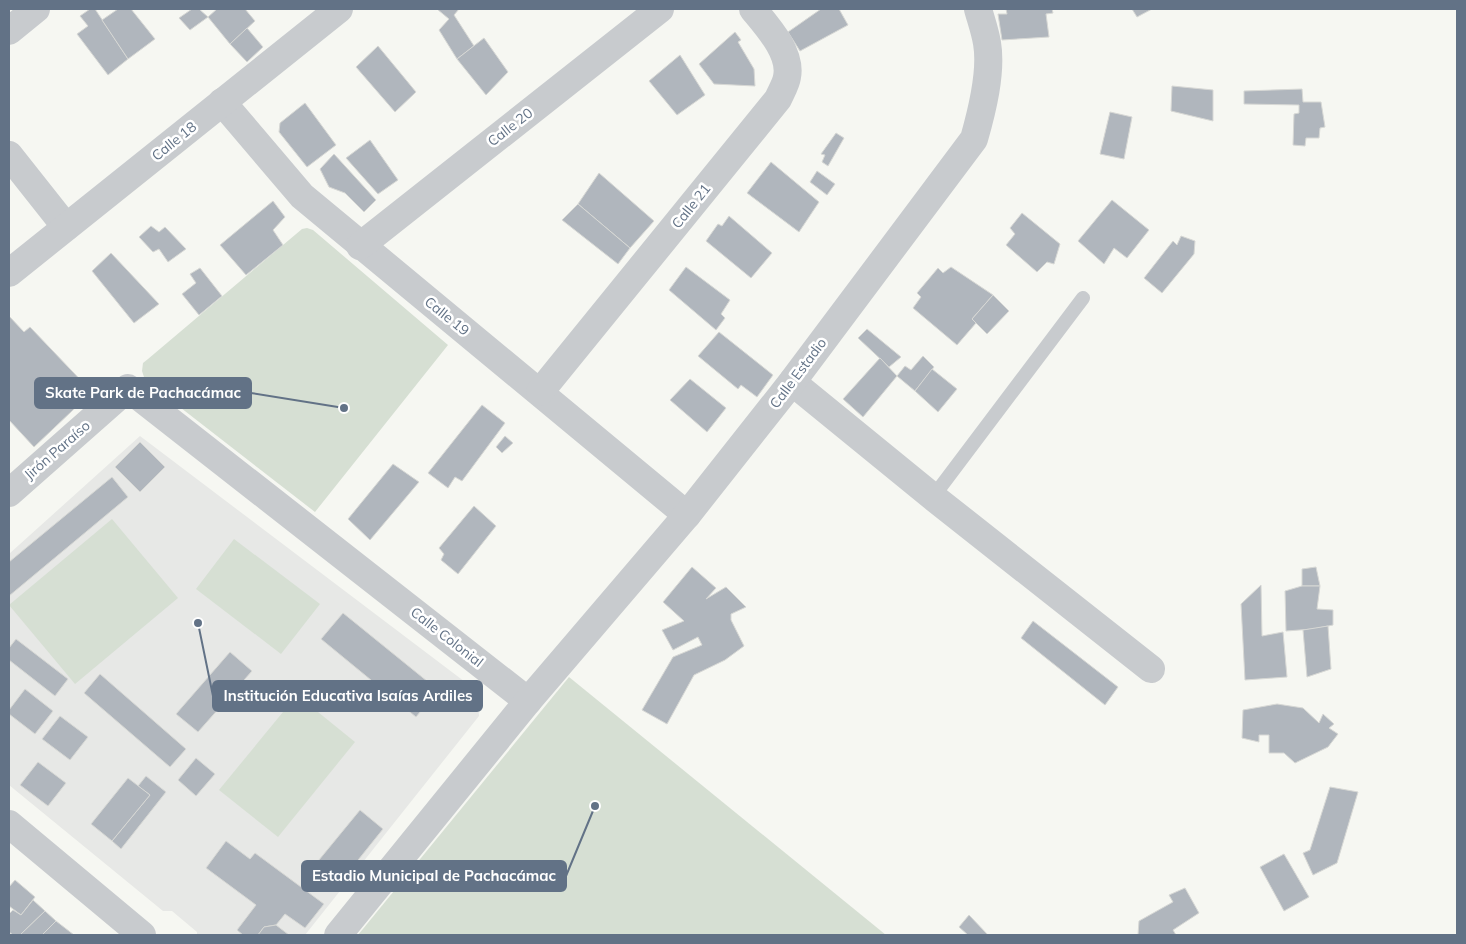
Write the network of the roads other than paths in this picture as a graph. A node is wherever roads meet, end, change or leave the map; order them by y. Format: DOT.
graph roads {
  1 [pos="36,9"];
  2 [pos="339,9"];
  3 [pos="660,9"];
  4 [pos="753,9"];
  5 [pos="978,9"];
  6 [pos="9,31"];
  7 [pos="222,102"];
  8 [pos="9,155"];
  9 [pos="66,227"];
  10 [pos="360,246"];
  11 [pos="9,273"];
  12 [pos="1083,298"];
  13 [pos="792,382"];
  14 [pos="128,388"];
  15 [pos="540,392"];
  16 [pos="9,493"];
  17 [pos="933,497"];
  18 [pos="687,515"];
  19 [pos="1151,669"];
  20 [pos="528,701"];
  21 [pos="12,833"];
  22 [pos="142,935"];
  23 [pos="338,935"];
  1 -- 6 [label="street"];
  2 -- 7 [label="street, Calle 18"];
  3 -- 10 [label="street, Calle 20"];
  4 -- 15 [label="street, Calle 21"];
  5 -- 13 [label="street, Calle Estadio"];
  7 -- 9 [label="street, Calle 18"];
  7 -- 10 [label="street, Calle 19"];
  8 -- 9 [label="street"];
  9 -- 11 [label="street, Calle 18"];
  10 -- 15 [label="street, Calle 19"];
  12 -- 17 [label="lane"];
  13 -- 17 [label="street"];
  13 -- 18 [label="street, Calle Estadio"];
  14 -- 16 [label="street, Jirón Paraíso"];
  14 -- 20 [label="street, Calle Colonial"];
  15 -- 18 [label="street, Calle 19"];
  17 -- 19 [label="street"];
  18 -- 20 [label="street, Calle Estadio"];
  20 -- 23 [label="street"];
  21 -- 22 [label="street"];
}
